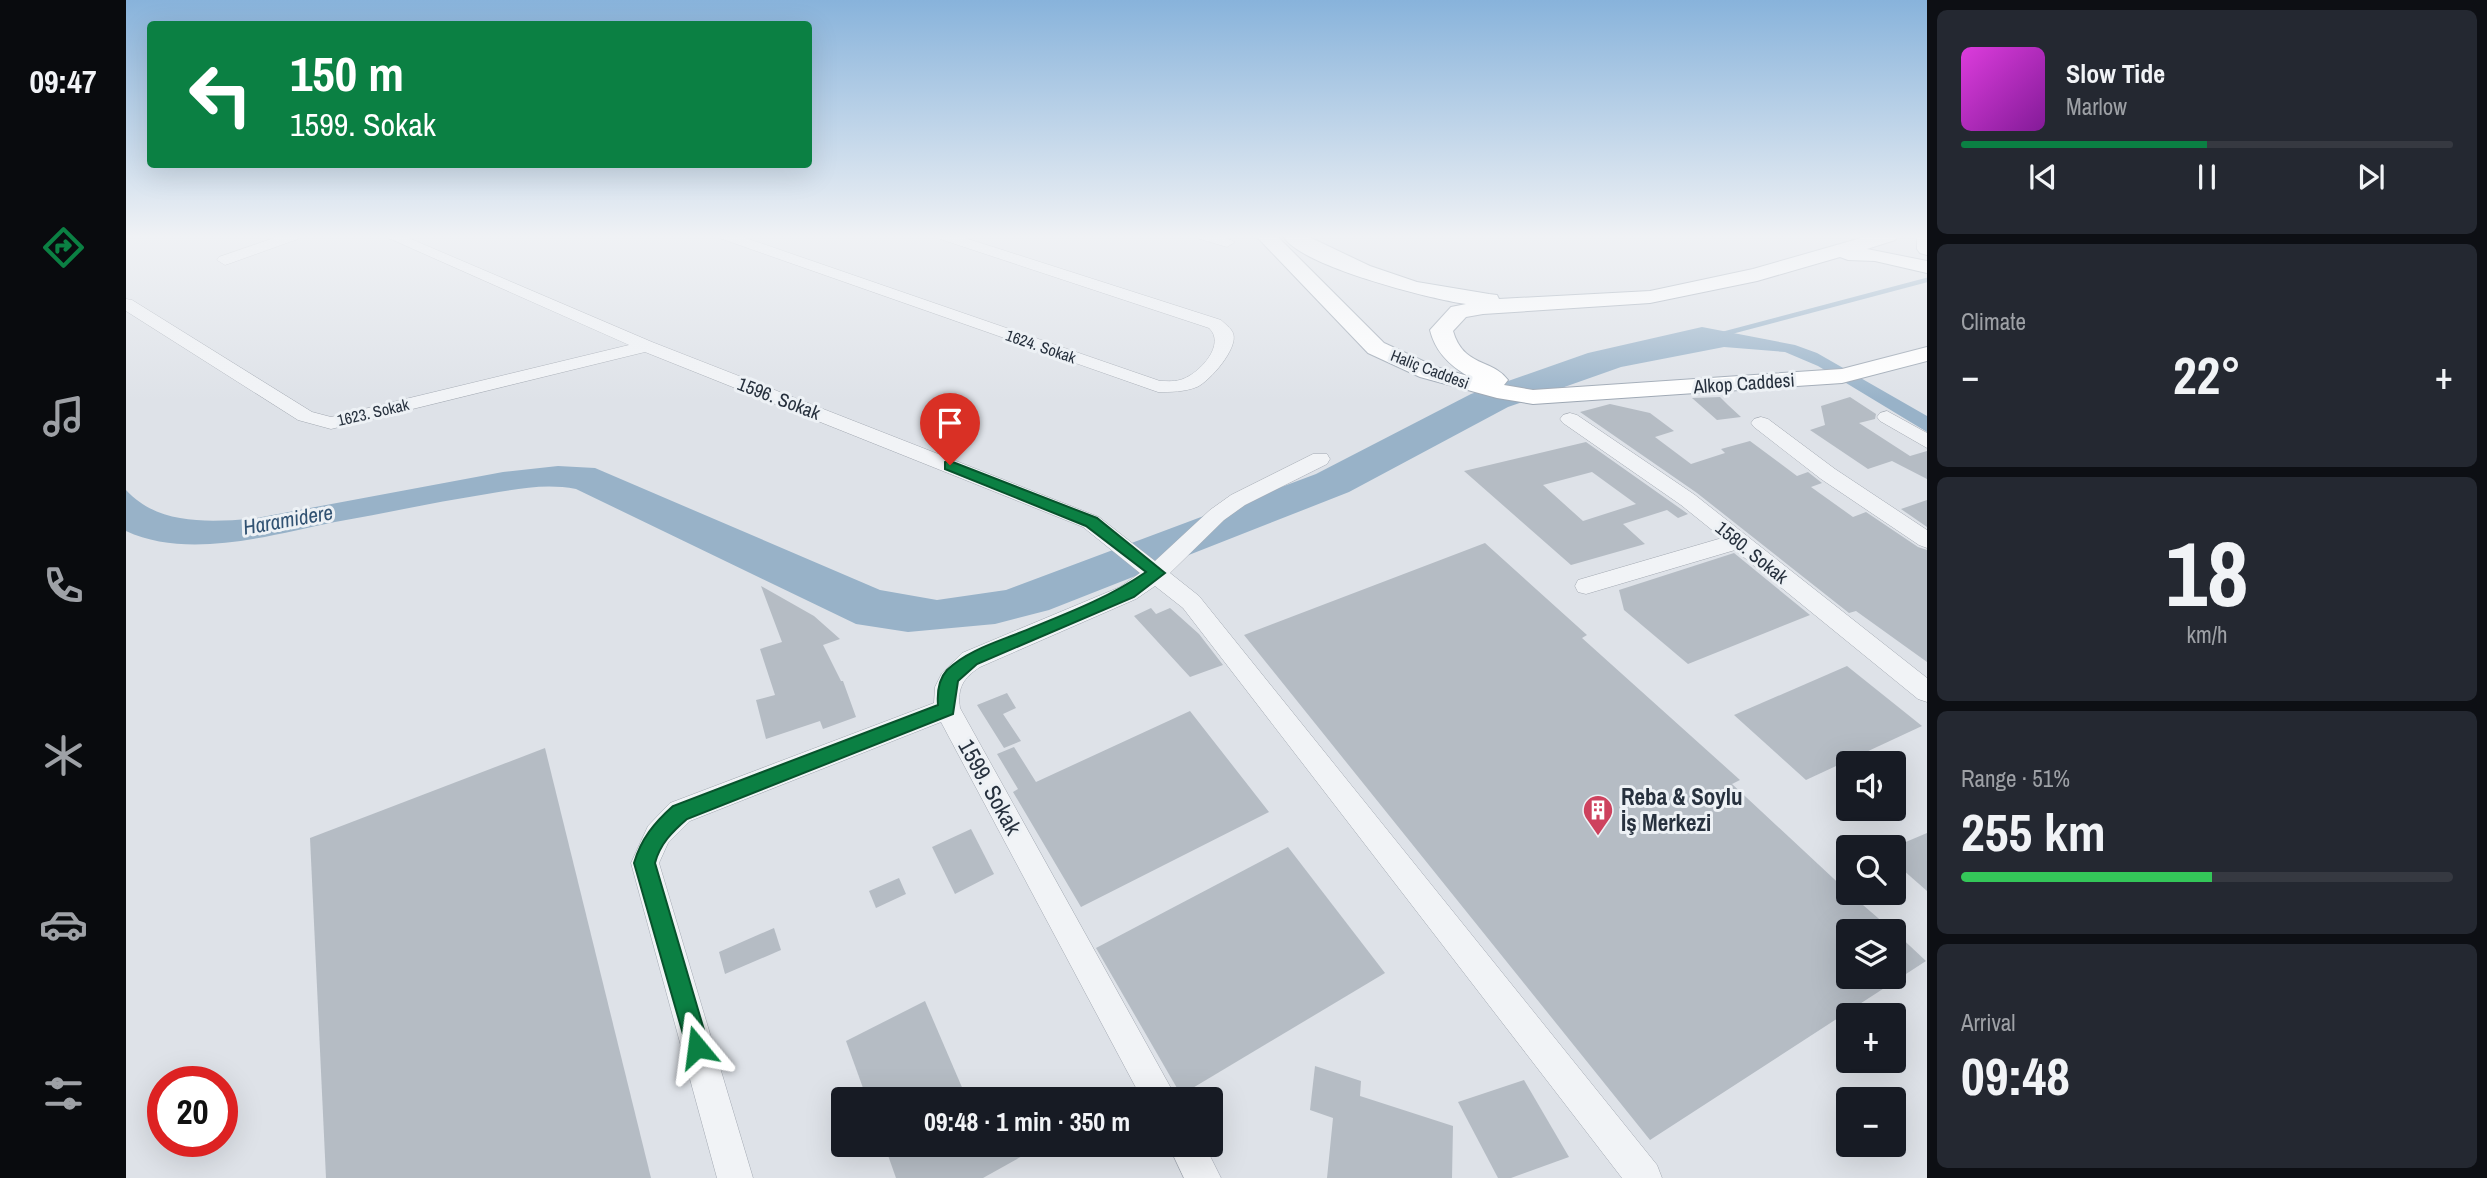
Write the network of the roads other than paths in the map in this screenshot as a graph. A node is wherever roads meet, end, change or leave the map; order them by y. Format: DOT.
graph roads {
  1 [pos="519,291"];
  2 [pos="885,291"];
  3 [pos="1114,291"];
  4 [pos="1320,291"];
  5 [pos="1435,291"];
  6 [pos="1679,291"];
  7 [pos="1534,303"];
  8 [pos="126,304"];
  9 [pos="646,346"];
  10 [pos="1927,354"];
  11 [pos="1558,396"];
  12 [pos="1886,417"];
  13 [pos="1570,419"];
  14 [pos="1761,424"];
  15 [pos="1927,442"];
  16 [pos="1320,459"];
  17 [pos="1927,540"];
  18 [pos="1738,541"];
  19 [pos="1157,573"];
  20 [pos="1586,586"];
  21 [pos="1927,692"];
  22 [pos="947,709"];
  23 [pos="1153,1087"];
  24 [pos="1192,1157"];
  25 [pos="735,1178"];
  26 [pos="1203,1178"];
  27 [pos="1644,1178"];
  1 -- 9 [label="street, 1596. Sokak"];
  2 -- 3 [label="street, 1624. Sokak"];
  4 -- 11 [label="main road, Haliç Caddesi"];
  5 -- 7 [label="main road"];
  6 -- 7 [label="main road"];
  7 -- 11 [label="main road"];
  8 -- 9 [label="street, 1623. Sokak"];
  9 -- 19 [label="street, 1596. Sokak"];
  10 -- 11 [label="main road, Alkop Caddesi"];
  12 -- 15 [label="street"];
  13 -- 18 [label="street, 1580. Sokak"];
  14 -- 17 [label="street"];
  16 -- 19 [label="lane"];
  18 -- 20 [label="street"];
  18 -- 21 [label="street, 1580. Sokak"];
  19 -- 22 [label="street"];
  19 -- 27 [label="street, 1596. Sokak"];
  22 -- 23 [label="street, 1599. Sokak"];
  22 -- 25 [label="street"];
  24 -- 26 [label="street"];
}
